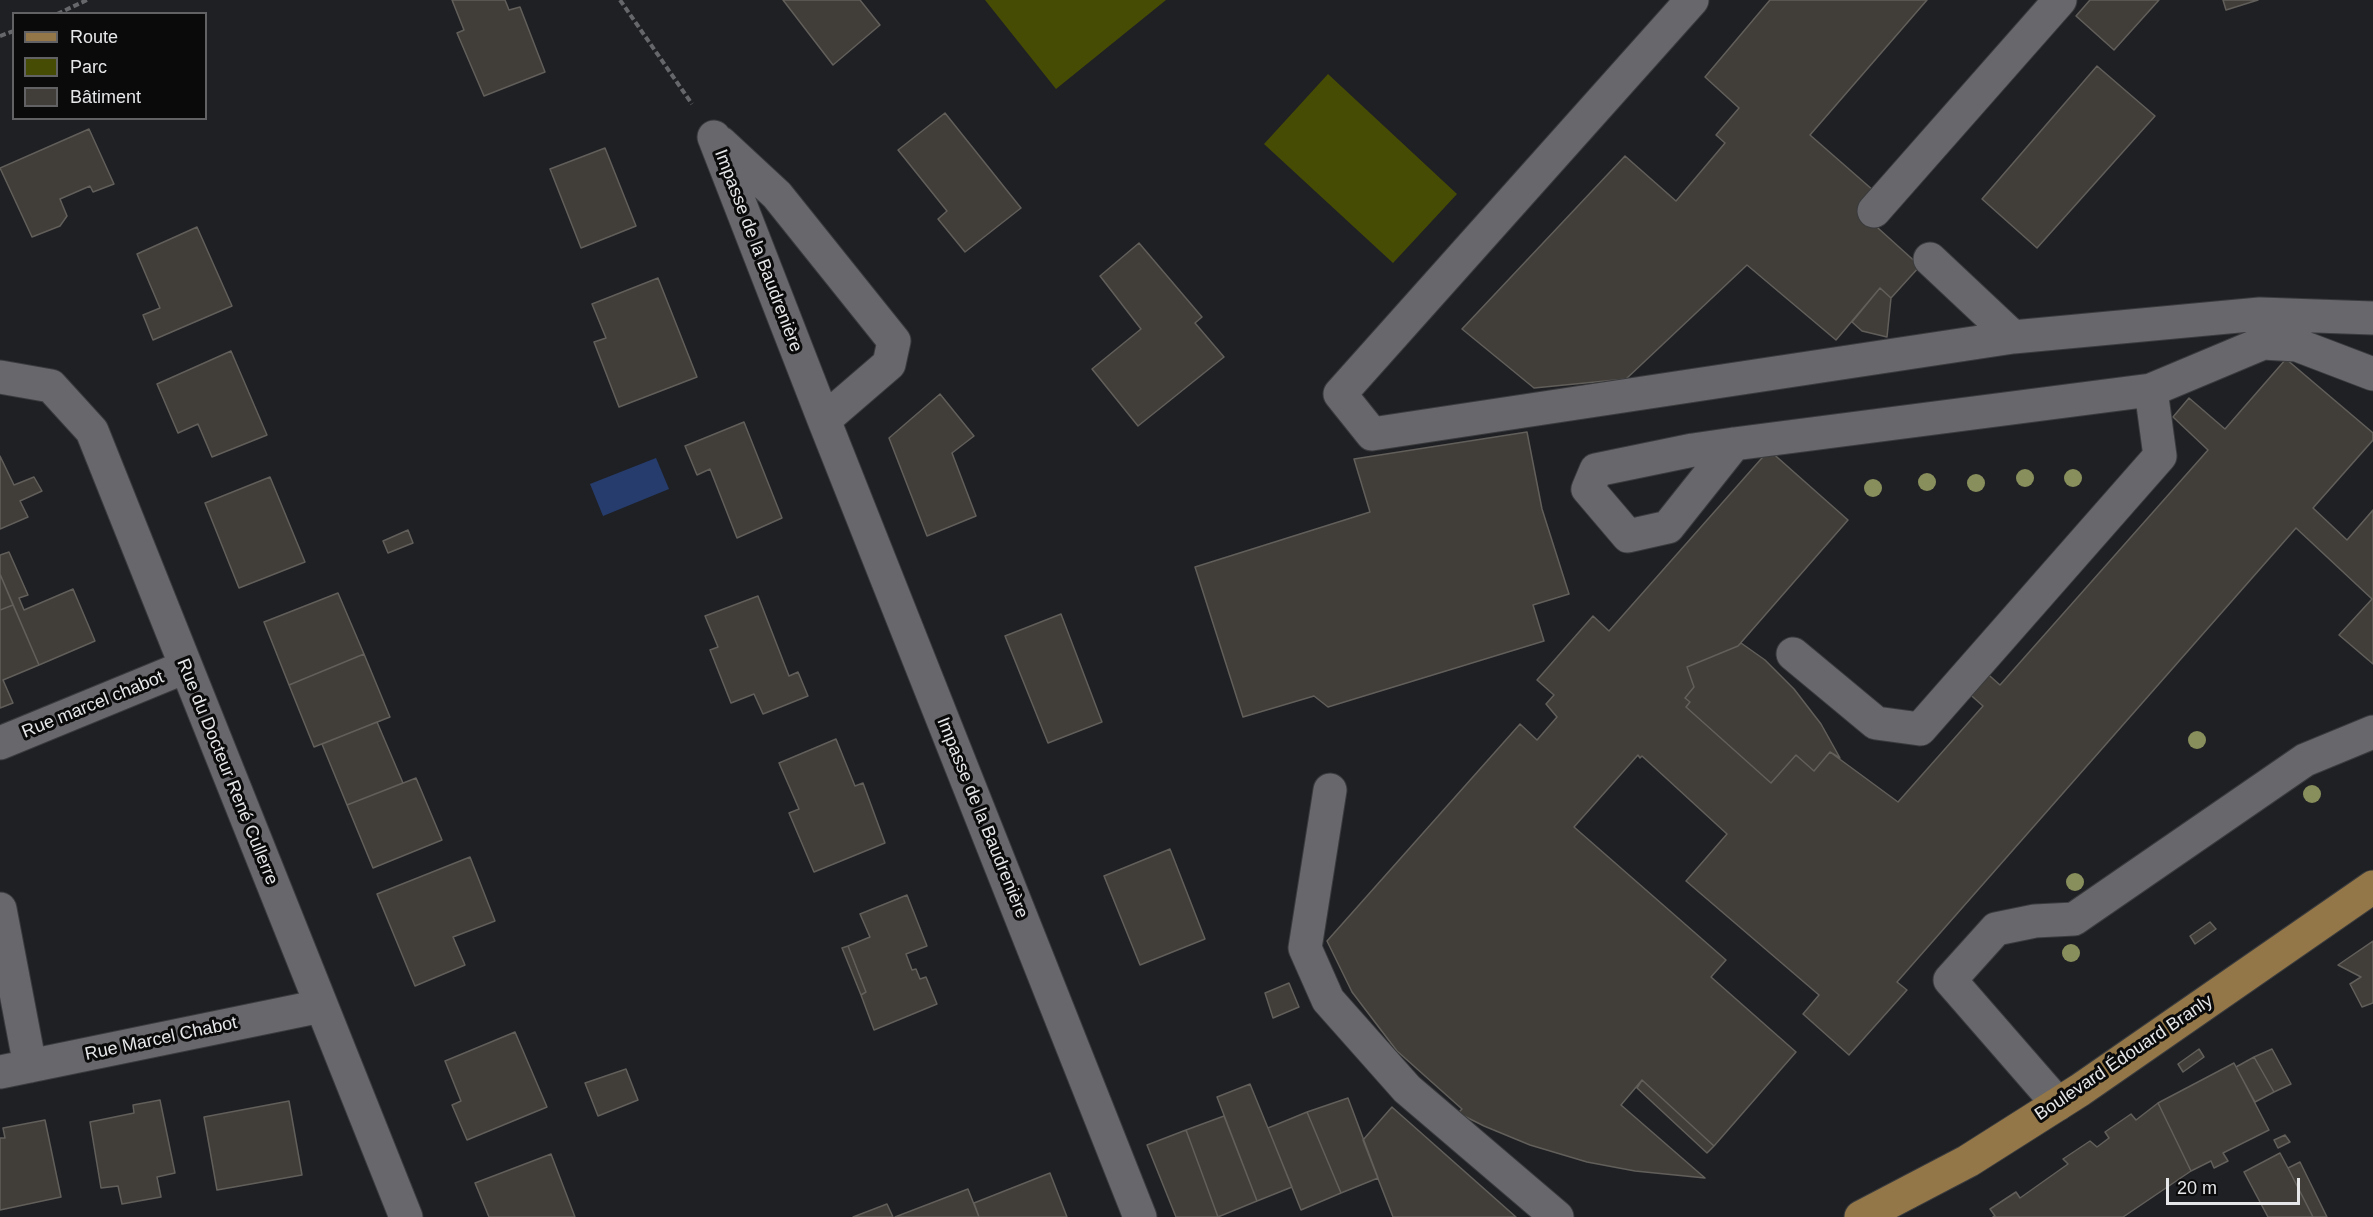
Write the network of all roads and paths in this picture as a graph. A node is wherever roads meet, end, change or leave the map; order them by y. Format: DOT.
graph roads {
  1 [pos="87,0"];
  2 [pos="620,0"];
  3 [pos="1692,0"];
  4 [pos="2060,0"];
  5 [pos="61,12"];
  6 [pos="714,137"];
  7 [pos="1874,211"];
  8 [pos="1930,259"];
  9 [pos="2373,318"];
  10 [pos="2013,337"];
  11 [pos="2373,374"];
  12 [pos="0,377"];
  13 [pos="2151,390"];
  14 [pos="824,420"];
  15 [pos="1734,444"];
  16 [pos="1793,654"];
  17 [pos="185,667"];
  18 [pos="2373,732"];
  19 [pos="0,743"];
  20 [pos="1330,790"];
  21 [pos="2373,887"];
  22 [pos="0,909"];
  23 [pos="321,1006"];
  24 [pos="15,1069"];
  25 [pos="2058,1104"];
  26 [pos="1864,1216"];
  27 [pos="406,1217"];
  28 [pos="1140,1217"];
  29 [pos="1557,1217"];
  1 -- 5 [label="path"];
  2 -- 6 [label="path"];
  3 -- 10 [label="street"];
  4 -- 7 [label="street"];
  6 -- 14 [label="street, Impasse de la Baudrenière"];
  6 -- 14 [label="street, Impasse de la Baudrenière"];
  8 -- 10 [label="street"];
  9 -- 10 [label="street"];
  11 -- 13 [label="street"];
  12 -- 17 [label="street, Rue du Docteur René Cullerre"];
  13 -- 15 [label="street"];
  13 -- 16 [label="street"];
  14 -- 28 [label="street, Impasse de la Baudrenière"];
  17 -- 19 [label="street, Rue marcel chabot"];
  17 -- 23 [label="street, Rue du Docteur René Cullerre"];
  18 -- 25 [label="street"];
  20 -- 29 [label="street"];
  21 -- 25 [label="main road, Boulevard Édouard Branly"];
  22 -- 24 [label="street"];
  23 -- 24 [label="street, Rue Marcel Chabot"];
  23 -- 27 [label="street, Rue du Docteur René Cullerre"];
  25 -- 26 [label="main road, Boulevard Édouard Branly"];
}
